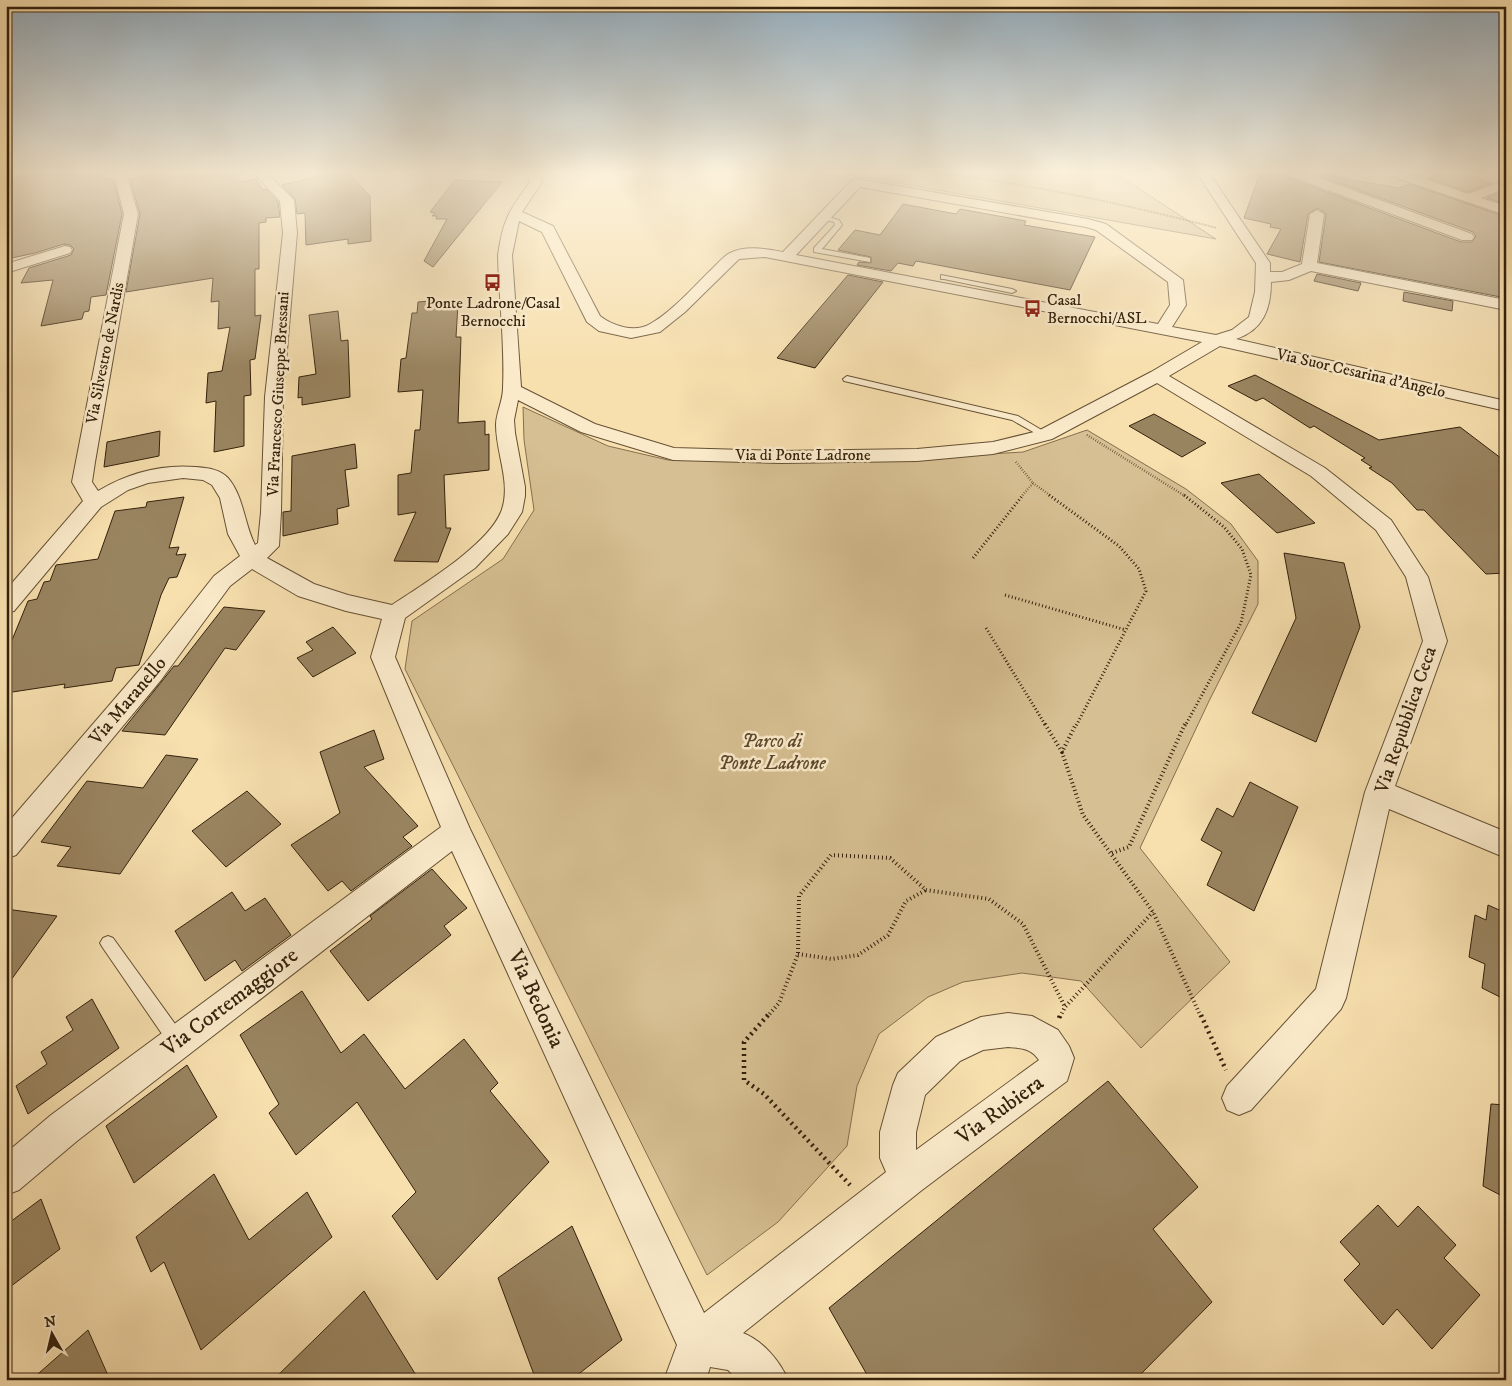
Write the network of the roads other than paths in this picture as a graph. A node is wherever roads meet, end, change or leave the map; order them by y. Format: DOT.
graph roads {
  1 [pos="128,238"];
  2 [pos="290,238"];
  3 [pos="507,238"];
  4 [pos="552,238"];
  5 [pos="805,238"];
  6 [pos="828,238"];
  7 [pos="1116,238"];
  8 [pos="1246,238"];
  9 [pos="1314,238"];
  10 [pos="65,250"];
  11 [pos="787,256"];
  12 [pos="867,260"];
  13 [pos="1310,266"];
  14 [pos="6,269"];
  15 [pos="944,277"];
  16 [pos="1263,277"];
  17 [pos="1012,290"];
  18 [pos="1506,305"];
  19 [pos="1162,330"];
  20 [pos="1217,340"];
  21 [pos="1157,376"];
  22 [pos="846,379"];
  23 [pos="512,390"];
  24 [pos="1483,401"];
  25 [pos="1506,406"];
  26 [pos="1506,416"];
  27 [pos="1045,435"];
  28 [pos="94,502"];
  29 [pos="252,559"];
  30 [pos="6,605"];
  31 [pos="395,614"];
  32 [pos="1380,792"];
  33 [pos="457,831"];
  34 [pos="1506,845"];
  35 [pos="6,846"];
  36 [pos="108,943"];
  37 [pos="178,1042"];
  38 [pos="1239,1098"];
  39 [pos="6,1177"];
  40 [pos="909,1177"];
  41 [pos="692,1362"];
  42 [pos="768,1380"];
  1 -- 28 [label="street, Via Silvestro de Nardis"];
  2 -- 29 [label="street, Via Francesco Giuseppe Bressani"];
  3 -- 23 [label="street"];
  4 -- 11 [label="street, Via Suor Cesarina d'Angelo"];
  5 -- 11 [label="street"];
  6 -- 12 [label="lane"];
  7 -- 19 [label="street"];
  8 -- 16 [label="street, Via di Ponte Ladrone"];
  9 -- 13 [label="street"];
  10 -- 14 [label="street"];
  11 -- 19 [label="street, Via Suor Cesarina d'Angelo"];
  13 -- 16 [label="street"];
  13 -- 18 [label="street"];
  15 -- 17 [label="lane"];
  16 -- 20 [label="street, Via di Ponte Ladrone"];
  19 -- 20 [label="street, Via Suor Cesarina d'Angelo"];
  20 -- 21 [label="street, Via di Ponte Ladrone"];
  20 -- 24 [label="street, Via Suor Cesarina d'Angelo"];
  21 -- 27 [label="street, Via di Ponte Ladrone"];
  21 -- 32 [label="street, Via Repubblica Ceca"];
  22 -- 27 [label="lane"];
  23 -- 27 [label="street, Via di Ponte Ladrone"];
  23 -- 31 [label="street"];
  24 -- 25 [label="street, Via Suor Cesarina d'Angelo"];
  24 -- 26 [label="street"];
  28 -- 29 [label="street"];
  28 -- 30 [label="street"];
  29 -- 31 [label="street"];
  29 -- 35 [label="street, Via Maranello"];
  31 -- 33 [label="street, Via Bedonia"];
  32 -- 34 [label="street"];
  32 -- 38 [label="street, Via Repubblica Ceca"];
  33 -- 37 [label="street, Via Cortemaggiore"];
  33 -- 41 [label="street, Via Bedonia"];
  36 -- 37 [label="lane"];
  37 -- 39 [label="street, Via Cortemaggiore"];
  40 -- 40 [label="street, Via Rubiera"];
  40 -- 41 [label="street, Via Rubiera"];
  41 -- 42 [label="street"];
}
